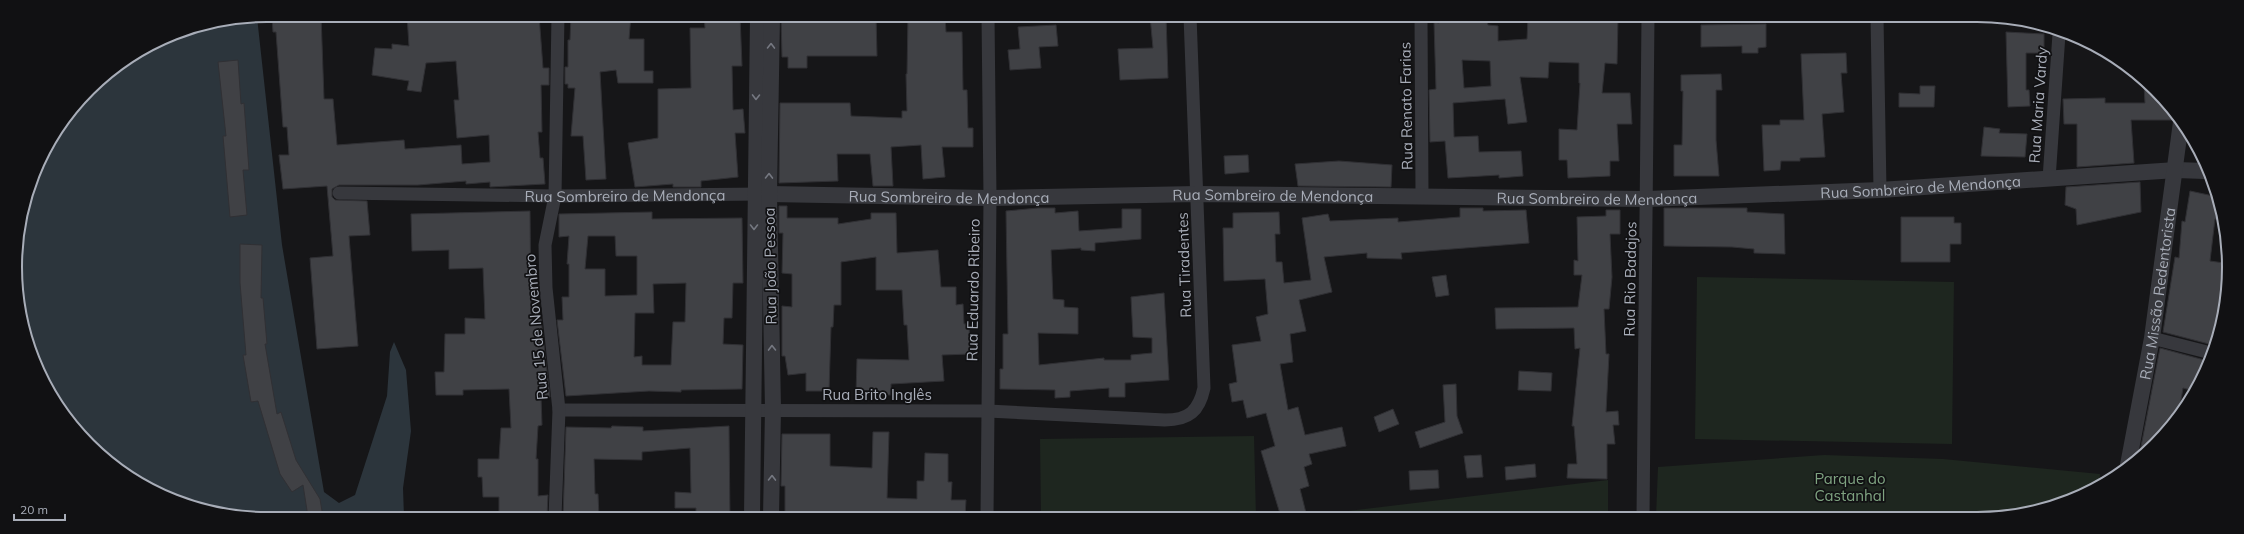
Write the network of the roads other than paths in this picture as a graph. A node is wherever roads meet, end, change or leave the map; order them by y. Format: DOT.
graph roads {
  1 [pos="558,22"];
  2 [pos="758,22"];
  3 [pos="772,22"];
  4 [pos="988,22"];
  5 [pos="1190,22"];
  6 [pos="1421,22"];
  7 [pos="1648,22"];
  8 [pos="1877,22"];
  9 [pos="2059,36"];
  10 [pos="2180,130"];
  11 [pos="2176,170"];
  12 [pos="2202,171"];
  13 [pos="2049,179"];
  14 [pos="1880,190"];
  15 [pos="339,193"];
  16 [pos="762,194"];
  17 [pos="1197,194"];
  18 [pos="1422,195"];
  19 [pos="555,196"];
  20 [pos="990,198"];
  21 [pos="1647,199"];
  22 [pos="2152,338"];
  23 [pos="2207,352"];
  24 [pos="753,409"];
  25 [pos="774,409"];
  26 [pos="559,410"];
  27 [pos="988,411"];
  28 [pos="1191,413"];
  29 [pos="2129,459"];
  30 [pos="556,512"];
  31 [pos="752,512"];
  32 [pos="771,512"];
  33 [pos="987,512"];
  34 [pos="1643,512"];
  1 -- 19 [label="street, Rua 15 de Novembro"];
  2 -- 16 [label="street, Rua João Pessoa, one-way"];
  16 -- 3 [label="street, Rua João Pessoa, one-way"];
  4 -- 20 [label="street, Rua Eduardo Ribeiro"];
  5 -- 17 [label="street, Rua Tiradentes"];
  6 -- 18 [label="street, Rua Renato Farias"];
  7 -- 21 [label="street, Rua Rio Badajos"];
  8 -- 14 [label="street"];
  9 -- 13 [label="street, Rua Maria Vardy"];
  10 -- 11 [label="street, Rua Missão Redentorista"];
  11 -- 12 [label="street, Rua Sombreiro de Mendonça"];
  11 -- 13 [label="street, Rua Sombreiro de Mendonça"];
  11 -- 22 [label="street, Rua Missão Redentorista"];
  13 -- 14 [label="street, Rua Sombreiro de Mendonça"];
  14 -- 21 [label="street, Rua Sombreiro de Mendonça"];
  15 -- 19 [label="street, Rua Sombreiro de Mendonça"];
  16 -- 19 [label="street, Rua Sombreiro de Mendonça"];
  16 -- 20 [label="street, Rua Sombreiro de Mendonça"];
  16 -- 24 [label="street, Rua João Pessoa, one-way"];
  25 -- 16 [label="street, Rua João Pessoa, one-way"];
  17 -- 18 [label="street, Rua Sombreiro de Mendonça"];
  17 -- 20 [label="street, Rua Sombreiro de Mendonça"];
  17 -- 28 [label="street, Rua Tiradentes"];
  18 -- 21 [label="street, Rua Sombreiro de Mendonça"];
  19 -- 26 [label="street, Rua 15 de Novembro"];
  20 -- 27 [label="street, Rua Eduardo Ribeiro"];
  21 -- 34 [label="street, Rua Rio Badajos"];
  22 -- 23 [label="street"];
  22 -- 29 [label="street, Rua Missão Redentorista"];
  24 -- 25 [label="street, Rua Brito Inglês"];
  24 -- 26 [label="street, Rua Brito Inglês"];
  24 -- 31 [label="street, Rua João Pessoa"];
  25 -- 27 [label="street, Rua Brito Inglês"];
  32 -- 25 [label="street, Rua João Pessoa, one-way"];
  26 -- 30 [label="street, Rua 15 de Novembro"];
  27 -- 28 [label="street, Rua Brito Inglês"];
  27 -- 33 [label="street, Rua Eduardo Ribeiro"];
}
